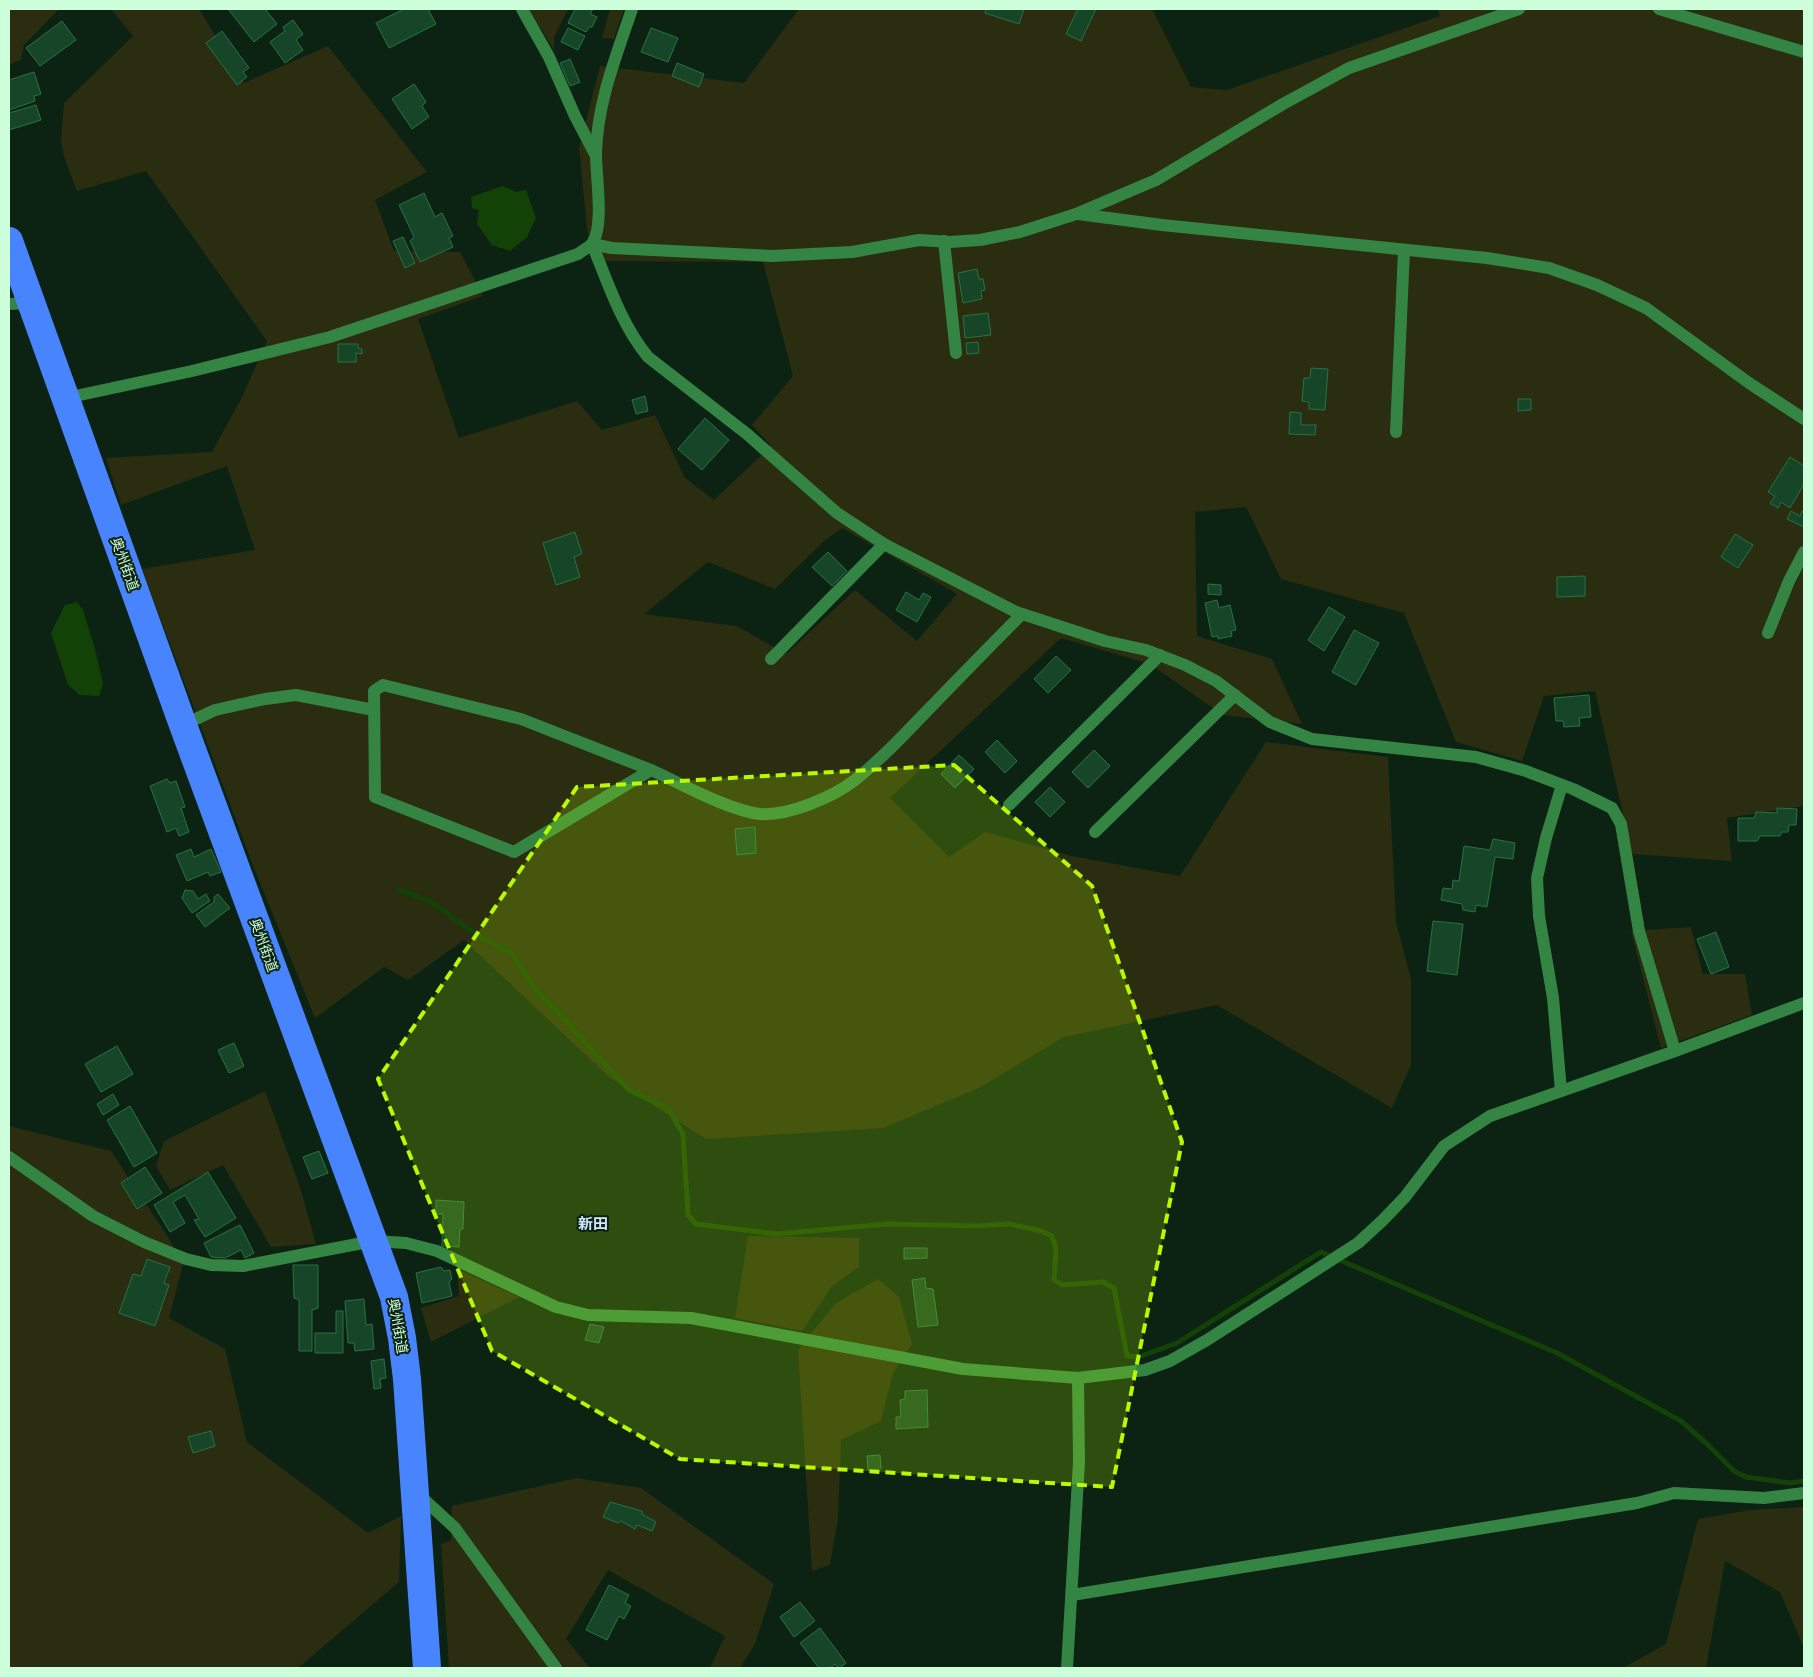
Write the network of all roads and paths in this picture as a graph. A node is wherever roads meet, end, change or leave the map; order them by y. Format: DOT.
graph roads {
  1 [pos="522,9"];
  2 [pos="632,9"];
  3 [pos="1519,9"];
  4 [pos="1659,9"];
  5 [pos="1685,13"];
  6 [pos="1804,52"];
  7 [pos="596,156"];
  8 [pos="1076,214"];
  9 [pos="9,241"];
  10 [pos="944,241"];
  11 [pos="592,244"];
  12 [pos="1404,250"];
  13 [pos="20,303"];
  14 [pos="956,354"];
  15 [pos="66,398"];
  16 [pos="1804,419"];
  17 [pos="1396,432"];
  18 [pos="884,544"];
  19 [pos="1804,552"];
  20 [pos="1022,614"];
  21 [pos="1768,633"];
  22 [pos="1160,656"];
  23 [pos="771,659"];
  24 [pos="1235,695"];
  25 [pos="374,710"];
  26 [pos="183,725"];
  27 [pos="651,770"];
  28 [pos="1562,785"];
  29 [pos="1009,805"];
  30 [pos="1095,832"];
  31 [pos="1804,1003"];
  32 [pos="1675,1051"];
  33 [pos="1561,1091"];
  34 [pos="9,1157"];
  35 [pos="373,1241"];
  36 [pos="1078,1378"];
  37 [pos="414,1491"];
  38 [pos="1804,1493"];
  39 [pos="1072,1595"];
  40 [pos="427,1668"];
  41 [pos="556,1668"];
  42 [pos="1067,1668"];
  1 -- 7 [label="street"];
  2 -- 7 [label="street"];
  3 -- 8 [label="street"];
  4 -- 5 [label="street"];
  5 -- 6 [label="street"];
  7 -- 11 [label="street"];
  8 -- 10 [label="street"];
  8 -- 12 [label="street"];
  9 -- 13 [label="highway, 奥州街道"];
  10 -- 11 [label="street"];
  10 -- 14 [label="street"];
  11 -- 15 [label="street"];
  11 -- 18 [label="street"];
  12 -- 16 [label="street"];
  12 -- 17 [label="street"];
  13 -- 15 [label="highway, 奥州街道"];
  15 -- 26 [label="highway, 奥州街道"];
  18 -- 20 [label="street"];
  18 -- 23 [label="street"];
  19 -- 21 [label="street"];
  20 -- 22 [label="street"];
  20 -- 27 [label="street"];
  22 -- 24 [label="street"];
  22 -- 29 [label="street"];
  24 -- 28 [label="street"];
  24 -- 30 [label="street"];
  25 -- 26 [label="street"];
  25 -- 27 [label="street"];
  25 -- 27 [label="street"];
  26 -- 35 [label="highway, 奥州街道"];
  28 -- 32 [label="street"];
  28 -- 33 [label="street"];
  31 -- 32 [label="street"];
  32 -- 33 [label="street"];
  33 -- 36 [label="street"];
  34 -- 35 [label="street"];
  35 -- 36 [label="street"];
  35 -- 37 [label="highway, 奥州街道"];
  36 -- 39 [label="street"];
  37 -- 40 [label="highway, 奥州街道"];
  37 -- 41 [label="street"];
  38 -- 39 [label="street"];
  39 -- 42 [label="street"];
}
